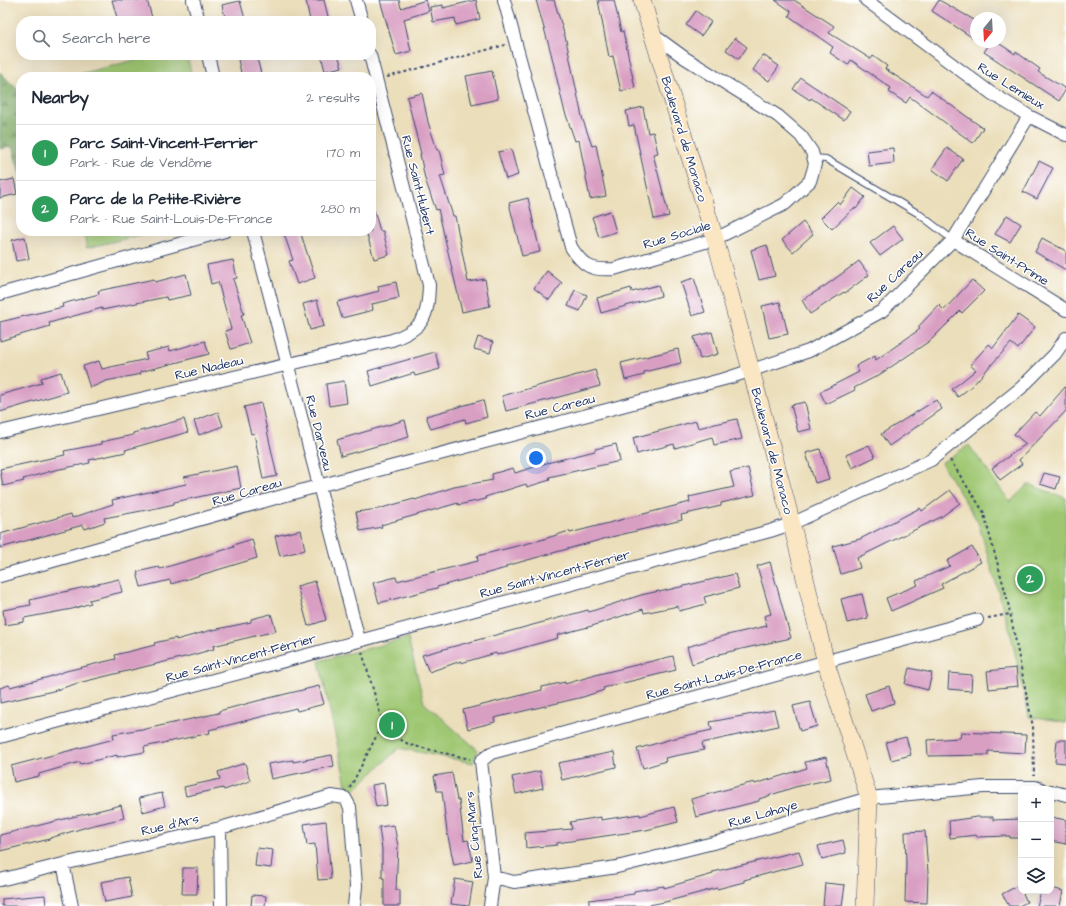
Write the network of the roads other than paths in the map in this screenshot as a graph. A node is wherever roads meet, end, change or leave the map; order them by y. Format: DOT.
graph roads {
  1 [pos="193,0"];
  2 [pos="356,0"];
  3 [pos="504,0"];
  4 [pos="642,0"];
  5 [pos="866,0"];
  6 [pos="198,16"];
  7 [pos="361,16"];
  8 [pos="652,34"];
  9 [pos="209,60"];
  10 [pos="371,60"];
  11 [pos="212,72"];
  12 [pos="375,72"];
  13 [pos="376,76"];
  14 [pos="1029,116"];
  15 [pos="1066,135"];
  16 [pos="813,158"];
  17 [pos="207,236"];
  18 [pos="254,236"];
  19 [pos="714,240"];
  20 [pos="953,240"];
  21 [pos="0,294"];
  22 [pos="1066,310"];
  23 [pos="422,322"];
  24 [pos="1066,338"];
  25 [pos="288,363"];
  26 [pos="751,370"];
  27 [pos="0,432"];
  28 [pos="318,486"];
  29 [pos="791,524"];
  30 [pos="0,576"];
  31 [pos="977,620"];
  32 [pos="359,640"];
  33 [pos="826,663"];
  34 [pos="0,737"];
  35 [pos="481,761"];
  36 [pos="1018,788"];
  37 [pos="1054,792"];
  38 [pos="1066,795"];
  39 [pos="869,798"];
  40 [pos="220,828"];
  41 [pos="63,864"];
  42 [pos="494,877"];
  43 [pos="0,880"];
  44 [pos="72,906"];
  45 [pos="221,906"];
  46 [pos="354,906"];
  47 [pos="490,906"];
  48 [pos="865,906"];
  1 -- 6 [label="street"];
  2 -- 7 [label="street"];
  3 -- 19 [label="street, Rue Sociale"];
  4 -- 8 [label="street, Boulevard de Monaco"];
  5 -- 14 [label="street, Rue Lemieux"];
  8 -- 16 [label="street"];
  8 -- 19 [label="street, Boulevard de Monaco"];
  9 -- 11 [label="street"];
  10 -- 12 [label="street, Rue Saint-Hubert"];
  13 -- 23 [label="street, Rue Saint-Hubert"];
  14 -- 15 [label="street, Rue Lemieux"];
  14 -- 20 [label="street, Rue Careau"];
  16 -- 19 [label="street, Rue Sociale"];
  16 -- 20 [label="lane"];
  17 -- 21 [label="street"];
  18 -- 25 [label="street, Rue Darveau"];
  19 -- 26 [label="street, Boulevard de Monaco"];
  20 -- 22 [label="street, Rue Saint-Prime"];
  20 -- 26 [label="street, Rue Careau"];
  23 -- 25 [label="street, Rue Nadeau"];
  24 -- 29 [label="street, Rue Saint-Vincent-Férrier"];
  25 -- 27 [label="street, Rue Nadeau"];
  25 -- 28 [label="street, Rue Darveau"];
  26 -- 28 [label="street, Rue Careau"];
  26 -- 29 [label="street, Boulevard de Monaco"];
  28 -- 30 [label="street, Rue Careau"];
  28 -- 32 [label="street, Rue Darveau"];
  29 -- 32 [label="street, Rue Saint-Vincent-Férrier"];
  29 -- 33 [label="street, Boulevard de Monaco"];
  31 -- 33 [label="street, Rue Saint-Louis-De-France"];
  32 -- 34 [label="street, Rue Saint-Vincent-Férrier"];
  33 -- 35 [label="street, Rue Saint-Louis-De-France"];
  33 -- 39 [label="street, Boulevard de Monaco"];
  35 -- 42 [label="street, Rue Cinq-Mars"];
  36 -- 39 [label="street, Rue Lahaye"];
  37 -- 38 [label="street"];
  39 -- 42 [label="street, Rue Lahaye"];
  39 -- 48 [label="street, Boulevard de Monaco"];
  40 -- 41 [label="street, Rue d'Ars"];
  40 -- 45 [label="street"];
  40 -- 46 [label="street, Rue d'Ars"];
  41 -- 43 [label="street, Rue d'Ars"];
  41 -- 44 [label="street"];
  42 -- 47 [label="street, Rue Cinq-Mars"];
}
